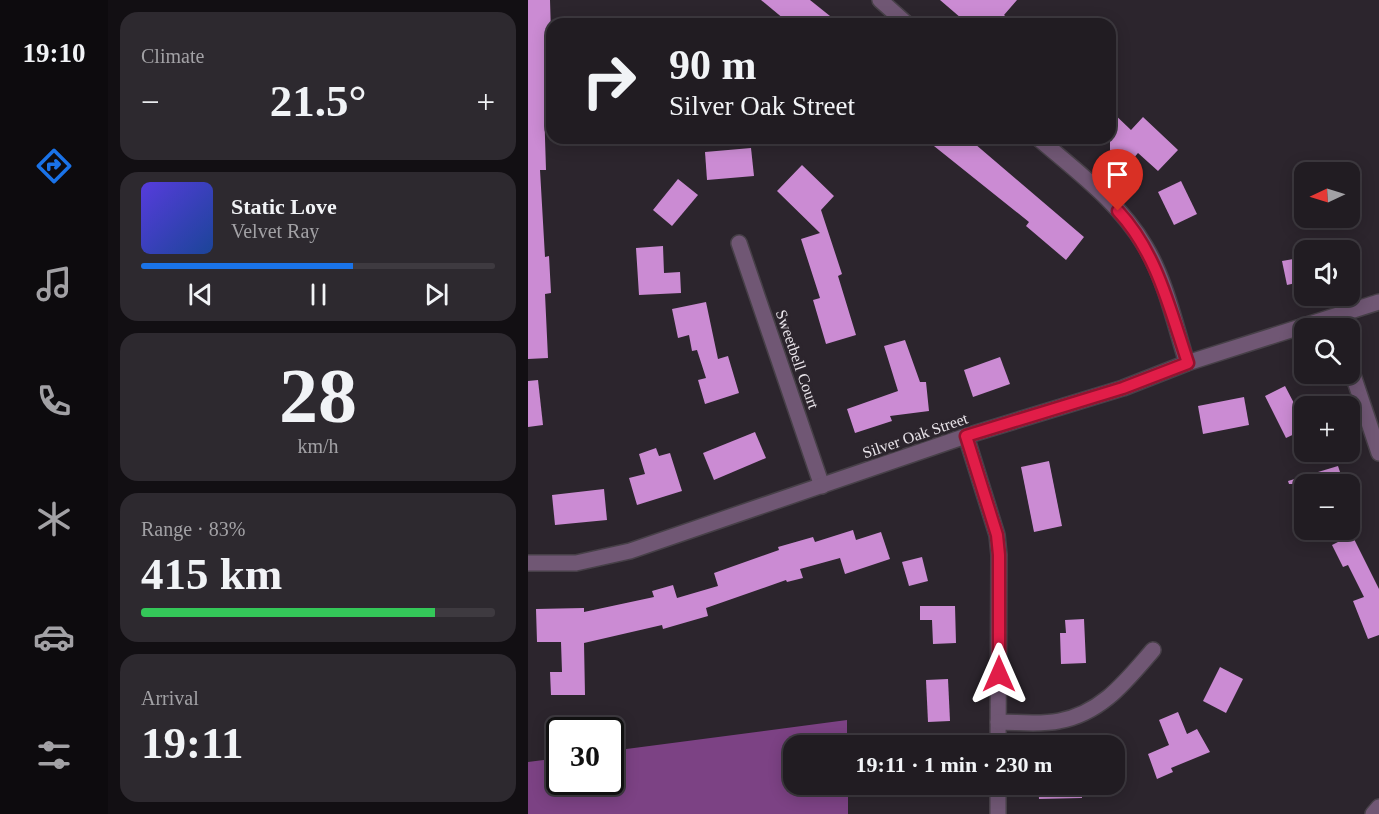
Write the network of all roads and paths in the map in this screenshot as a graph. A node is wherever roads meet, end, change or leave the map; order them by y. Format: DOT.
graph roads {
  1 [pos="880,0"];
  2 [pos="901,18"];
  3 [pos="1045,144"];
  4 [pos="739,243"];
  5 [pos="1379,302"];
  6 [pos="1345,318"];
  7 [pos="1294,334"];
  8 [pos="1188,363"];
  9 [pos="1356,384"];
  10 [pos="966,436"];
  11 [pos="1379,453"];
  12 [pos="822,486"];
  13 [pos="528,563"];
  14 [pos="1153,650"];
  15 [pos="998,722"];
  16 [pos="998,735"];
  17 [pos="998,795"];
  18 [pos="1379,807"];
  19 [pos="998,814"];
  20 [pos="1373,814"];
  1 -- 2 [label="street"];
  3 -- 8 [label="street"];
  4 -- 12 [label="street, Sweetbell Court"];
  5 -- 6 [label="street, Silver Oak Street"];
  7 -- 8 [label="street, Silver Oak Street"];
  8 -- 10 [label="street, Silver Oak Street"];
  9 -- 11 [label="street"];
  10 -- 12 [label="street, Silver Oak Street"];
  10 -- 15 [label="street"];
  12 -- 13 [label="street, Silver Oak Street"];
  14 -- 15 [label="street"];
  15 -- 16 [label="street"];
  17 -- 19 [label="street"];
  18 -- 20 [label="street"];
}
